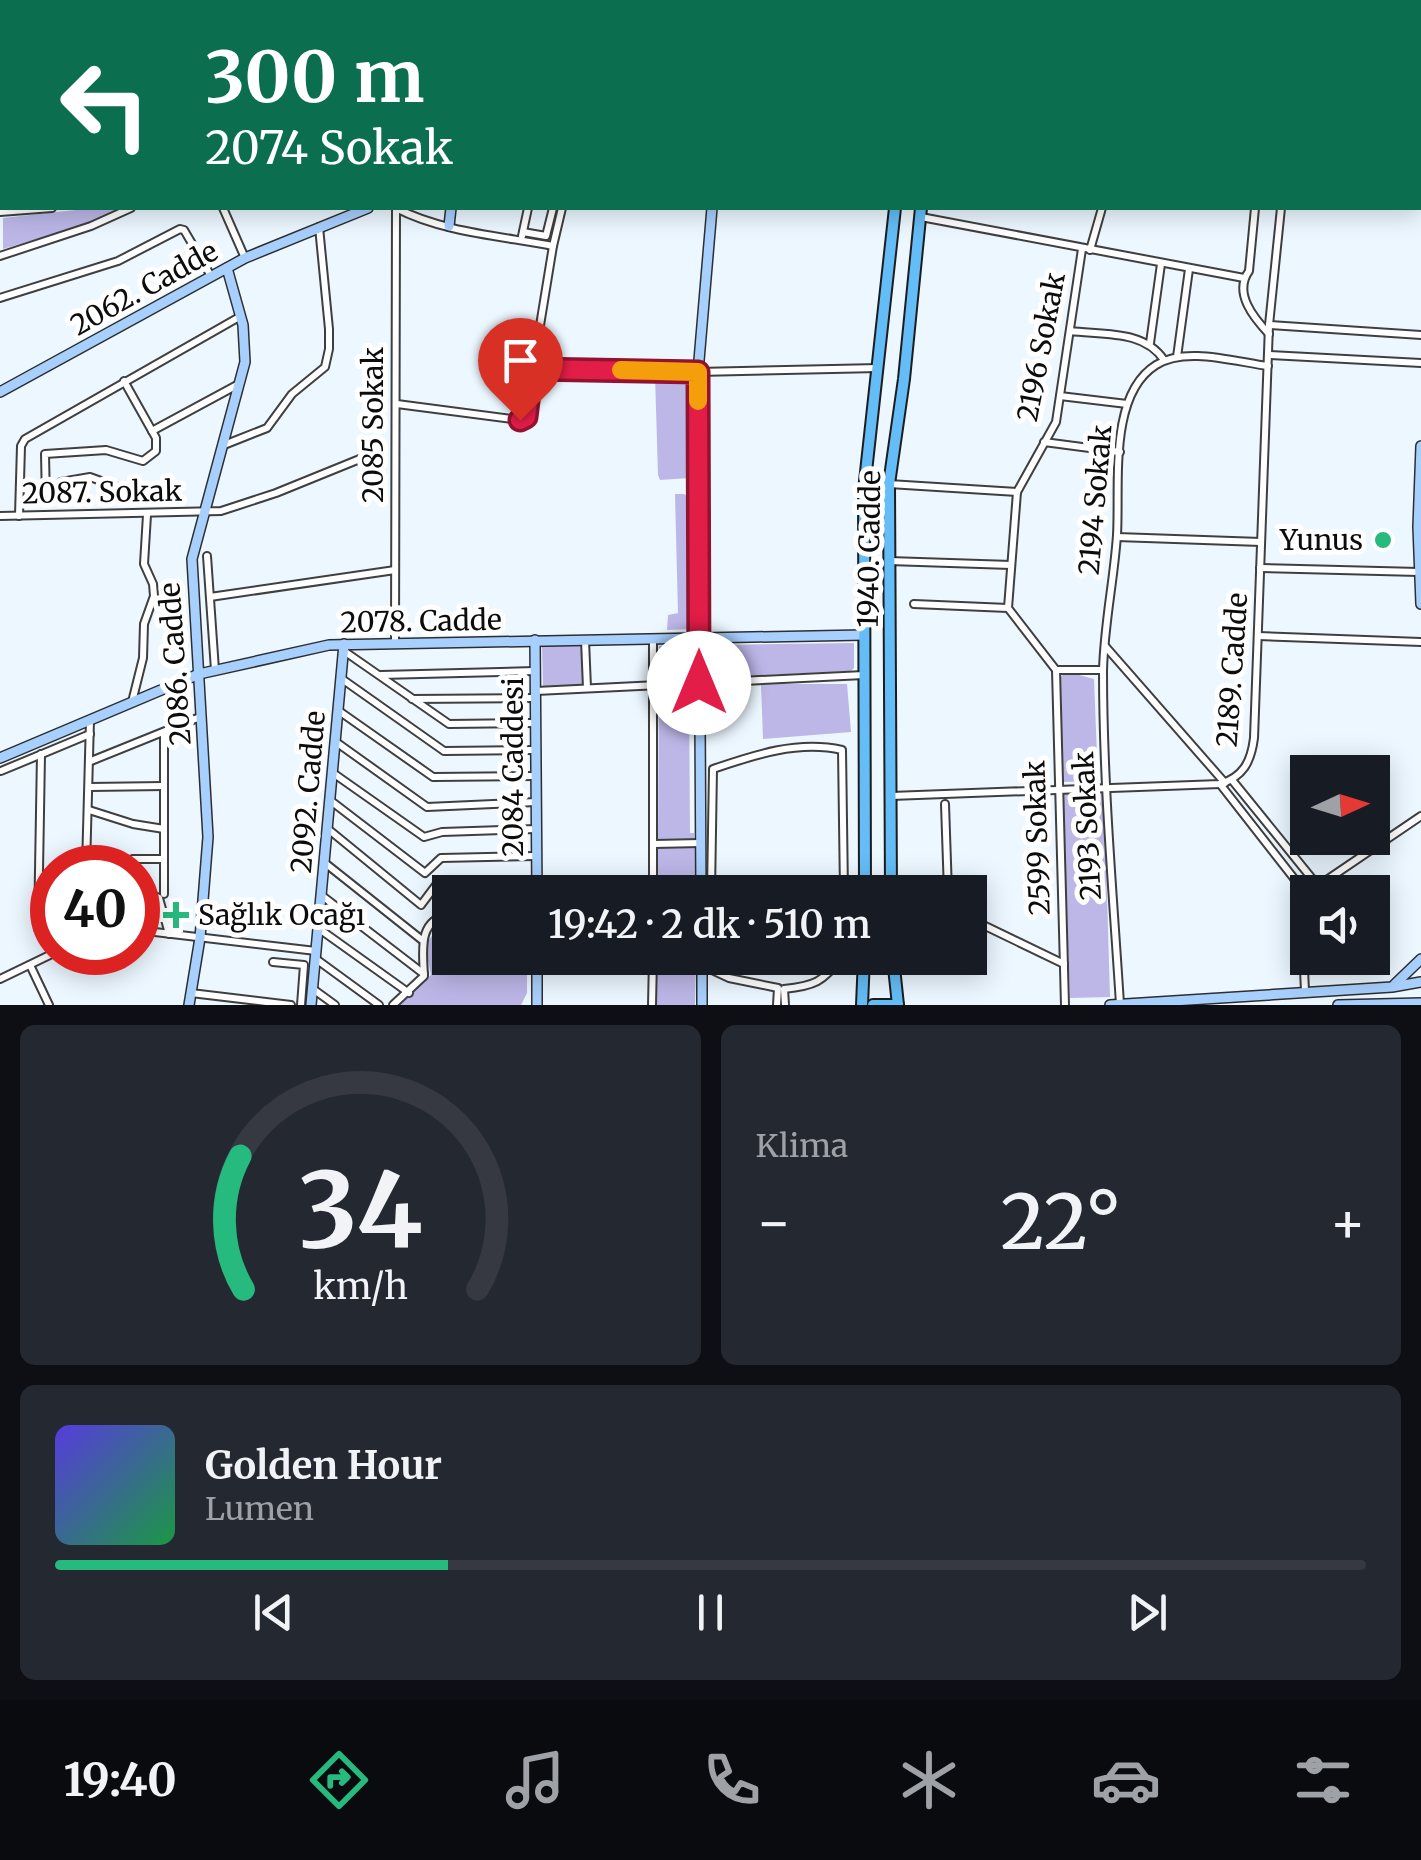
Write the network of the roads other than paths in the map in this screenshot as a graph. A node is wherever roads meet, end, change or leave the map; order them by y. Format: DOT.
graph roads {
  1 [pos="26,210"];
  2 [pos="127,210"];
  3 [pos="223,210"];
  4 [pos="363,210"];
  5 [pos="396,210"];
  6 [pos="400,210"];
  7 [pos="451,210"];
  8 [pos="528,210"];
  9 [pos="552,210"];
  10 [pos="561,210"];
  11 [pos="712,210"];
  12 [pos="895,210"];
  13 [pos="1101,210"];
  14 [pos="1255,210"];
  15 [pos="1281,210"];
  16 [pos="0,212"];
  17 [pos="920,212"];
  18 [pos="319,226"];
  19 [pos="449,226"];
  20 [pos="522,236"];
  21 [pos="552,246"];
  22 [pos="1086,249"];
  23 [pos="0,256"];
  24 [pos="245,258"];
  25 [pos="1161,264"];
  26 [pos="226,268"];
  27 [pos="1189,269"];
  28 [pos="211,276"];
  29 [pos="1244,278"];
  30 [pos="0,298"];
  31 [pos="242,316"];
  32 [pos="1269,330"];
  33 [pos="1070,332"];
  34 [pos="1421,335"];
  35 [pos="1150,342"];
  36 [pos="1268,355"];
  37 [pos="1177,356"];
  38 [pos="1164,361"];
  39 [pos="1421,363"];
  40 [pos="1268,366"];
  41 [pos="878,368"];
  42 [pos="532,369"];
  43 [pos="698,372"];
  44 [pos="124,381"];
  45 [pos="242,382"];
  46 [pos="0,392"];
  47 [pos="1060,396"];
  48 [pos="396,404"];
  49 [pos="1127,404"];
  50 [pos="152,431"];
  51 [pos="1044,442"];
  52 [pos="224,445"];
  53 [pos="377,452"];
  54 [pos="1120,452"];
  55 [pos="1420,453"];
  56 [pos="890,484"];
  57 [pos="1016,492"];
  58 [pos="140,495"];
  59 [pos="204,512"];
  60 [pos="147,515"];
  61 [pos="0,516"];
  62 [pos="19,516"];
  63 [pos="1117,537"];
  64 [pos="1261,542"];
  65 [pos="207,556"];
  66 [pos="889,561"];
  67 [pos="1011,565"];
  68 [pos="1260,568"];
  69 [pos="395,570"];
  70 [pos="1419,572"];
  71 [pos="210,598"];
  72 [pos="914,604"];
  73 [pos="1421,604"];
  74 [pos="1008,608"];
  75 [pos="864,635"];
  76 [pos="1258,636"];
  77 [pos="653,638"];
  78 [pos="699,638"];
  79 [pos="535,640"];
  80 [pos="585,640"];
  81 [pos="1421,642"];
  82 [pos="394,643"];
  83 [pos="1104,645"];
  84 [pos="344,647"];
  85 [pos="215,670"];
  86 [pos="1056,670"];
  87 [pos="1103,670"];
  88 [pos="535,671"];
  89 [pos="199,674"];
  90 [pos="378,674"];
  91 [pos="864,675"];
  92 [pos="341,679"];
  93 [pos="699,683"];
  94 [pos="656,685"];
  95 [pos="587,688"];
  96 [pos="535,694"];
  97 [pos="412,698"];
  98 [pos="132,702"];
  99 [pos="338,710"];
  100 [pos="202,717"];
  101 [pos="90,720"];
  102 [pos="535,723"];
  103 [pos="164,732"];
  104 [pos="90,734"];
  105 [pos="335,742"];
  106 [pos="536,750"];
  107 [pos="41,754"];
  108 [pos="0,758"];
  109 [pos="91,762"];
  110 [pos="1,771"];
  111 [pos="332,772"];
  112 [pos="536,776"];
  113 [pos="1226,782"];
  114 [pos="164,786"];
  115 [pos="90,787"];
  116 [pos="1107,788"];
  117 [pos="1057,789"];
  118 [pos="890,796"];
  119 [pos="330,800"];
  120 [pos="536,802"];
  121 [pos="945,804"];
  122 [pos="89,810"];
  123 [pos="1421,816"];
  124 [pos="327,828"];
  125 [pos="536,829"];
  126 [pos="164,830"];
  127 [pos="700,843"];
  128 [pos="654,844"];
  129 [pos="39,845"];
  130 [pos="87,845"];
  131 [pos="536,856"];
  132 [pos="160,859"];
  133 [pos="164,859"];
  134 [pos="324,862"];
  135 [pos="536,875"];
  136 [pos="654,875"];
  137 [pos="701,875"];
  138 [pos="711,875"];
  139 [pos="844,875"];
  140 [pos="865,875"];
  141 [pos="891,875"];
  142 [pos="947,875"];
  143 [pos="1294,875"];
  144 [pos="1308,875"];
  145 [pos="1334,875"];
  146 [pos="432,890"];
  147 [pos="164,894"];
  148 [pos="321,895"];
  149 [pos="160,901"];
  150 [pos="432,922"];
  151 [pos="987,926"];
  152 [pos="318,928"];
  153 [pos="160,933"];
  154 [pos="170,934"];
  155 [pos="200,938"];
  156 [pos="422,940"];
  157 [pos="316,955"];
  158 [pos="1421,959"];
  159 [pos="273,962"];
  160 [pos="1064,964"];
  161 [pos="30,965"];
  162 [pos="424,974"];
  163 [pos="35,975"];
  164 [pos="537,975"];
  165 [pos="653,975"];
  166 [pos="702,975"];
  167 [pos="723,975"];
  168 [pos="826,975"];
  169 [pos="863,975"];
  170 [pos="895,975"];
  171 [pos="1304,975"];
  172 [pos="0,979"];
  173 [pos="1421,982"];
  174 [pos="1392,986"];
  175 [pos="781,988"];
  176 [pos="313,989"];
  177 [pos="1305,990"];
  178 [pos="191,993"];
  179 [pos="409,993"];
  180 [pos="1421,1003"];
  181 [pos="1120,1004"];
  182 [pos="1384,1004"];
  183 [pos="49,1005"];
  184 [pos="189,1005"];
  185 [pos="290,1005"];
  186 [pos="301,1005"];
  187 [pos="312,1005"];
  188 [pos="335,1005"];
  189 [pos="379,1005"];
  190 [pos="393,1005"];
  191 [pos="537,1005"];
  192 [pos="652,1005"];
  193 [pos="702,1005"];
  194 [pos="781,1005"];
  195 [pos="862,1005"];
  196 [pos="873,1005"];
  197 [pos="898,1005"];
  198 [pos="1065,1005"];
  199 [pos="1110,1005"];
  200 [pos="1338,1005"];
  1 -- 16 [label="street"];
  2 -- 23 [label="street"];
  3 -- 24 [label="street"];
  4 -- 18 [label="street, 2062. Cadde"];
  5 -- 48 [label="street, 2085 Sokak"];
  6 -- 19 [label="street"];
  7 -- 19 [label="street"];
  8 -- 20 [label="street"];
  9 -- 20 [label="street"];
  10 -- 21 [label="street"];
  11 -- 43 [label="street"];
  12 -- 41 [label="main road, 1940. Cadde"];
  13 -- 22 [label="street, 2196 Sokak"];
  14 -- 29 [label="street"];
  15 -- 32 [label="street, 2189. Cadde"];
  17 -- 22 [label="street"];
  17 -- 56 [label="main road, 1940. Cadde"];
  18 -- 24 [label="street, 2062. Cadde"];
  18 -- 52 [label="street"];
  19 -- 20 [label="street"];
  20 -- 21 [label="street"];
  21 -- 42 [label="street"];
  22 -- 25 [label="street"];
  22 -- 33 [label="street, 2196 Sokak"];
  24 -- 26 [label="street, 2062. Cadde"];
  25 -- 27 [label="street"];
  25 -- 35 [label="street"];
  26 -- 28 [label="street, 2062. Cadde"];
  26 -- 31 [label="street, 2086. Cadde"];
  27 -- 29 [label="street"];
  27 -- 37 [label="street"];
  28 -- 30 [label="street"];
  28 -- 46 [label="street, 2062. Cadde"];
  29 -- 32 [label="street"];
  31 -- 44 [label="street"];
  31 -- 45 [label="street, 2086. Cadde"];
  32 -- 34 [label="street"];
  32 -- 36 [label="street, 2189. Cadde"];
  33 -- 35 [label="street"];
  33 -- 47 [label="street, 2196 Sokak"];
  35 -- 38 [label="street"];
  36 -- 39 [label="street"];
  36 -- 40 [label="street, 2189. Cadde"];
  37 -- 38 [label="street, 2194 Sokak"];
  37 -- 40 [label="street, 2194 Sokak"];
  38 -- 49 [label="street, 2194 Sokak"];
  40 -- 64 [label="street, 2189. Cadde"];
  41 -- 43 [label="street"];
  41 -- 75 [label="main road, 1940. Cadde"];
  42 -- 43 [label="street"];
  42 -- 48 [label="street"];
  43 -- 78 [label="street"];
  44 -- 50 [label="street"];
  44 -- 62 [label="street"];
  45 -- 50 [label="street"];
  45 -- 52 [label="street, 2086. Cadde"];
  47 -- 49 [label="street"];
  47 -- 51 [label="street, 2196 Sokak"];
  48 -- 69 [label="street, 2085 Sokak"];
  49 -- 54 [label="street, 2194 Sokak"];
  50 -- 58 [label="street"];
  51 -- 54 [label="street"];
  51 -- 57 [label="street, 2196 Sokak"];
  52 -- 59 [label="street, 2086. Cadde"];
  53 -- 59 [label="street, 2087. Sokak"];
  54 -- 63 [label="street, 2194 Sokak"];
  55 -- 70 [label="street"];
  56 -- 57 [label="street"];
  56 -- 66 [label="main road, 1940. Cadde"];
  57 -- 67 [label="street, 2196 Sokak"];
  59 -- 60 [label="street, 2087. Sokak"];
  59 -- 89 [label="street, 2086. Cadde"];
  60 -- 62 [label="street, 2087. Sokak"];
  60 -- 98 [label="street"];
  61 -- 62 [label="street, 2087. Sokak"];
  63 -- 64 [label="street"];
  63 -- 83 [label="street, 2194 Sokak"];
  64 -- 68 [label="street, 2189. Cadde"];
  65 -- 71 [label="street"];
  66 -- 67 [label="street"];
  66 -- 118 [label="main road, 1940. Cadde"];
  67 -- 74 [label="street, 2196 Sokak"];
  68 -- 70 [label="street"];
  68 -- 76 [label="street, 2189. Cadde"];
  69 -- 71 [label="street"];
  69 -- 82 [label="street, 2085 Sokak"];
  70 -- 73 [label="street"];
  71 -- 85 [label="street"];
  72 -- 74 [label="street"];
  74 -- 86 [label="street"];
  75 -- 78 [label="street, 2078. Cadde"];
  75 -- 91 [label="main road, 1940. Cadde"];
  76 -- 81 [label="street"];
  76 -- 113 [label="street, 2189. Cadde"];
  77 -- 78 [label="street, 2078. Cadde"];
  77 -- 80 [label="street, 2078. Cadde"];
  77 -- 94 [label="street"];
  78 -- 93 [label="street"];
  79 -- 80 [label="street, 2078. Cadde"];
  79 -- 82 [label="street, 2078. Cadde"];
  79 -- 88 [label="street, 2084 Caddesi"];
  80 -- 95 [label="street"];
  82 -- 84 [label="street, 2078. Cadde"];
  83 -- 87 [label="street, 2193 Sokak"];
  83 -- 113 [label="street"];
  84 -- 85 [label="street, 2078. Cadde"];
  84 -- 90 [label="street"];
  84 -- 92 [label="street, 2092. Cadde"];
  85 -- 89 [label="street, 2078. Cadde"];
  86 -- 87 [label="street"];
  86 -- 117 [label="street, 2599 Sokak"];
  87 -- 116 [label="street, 2193 Sokak"];
  88 -- 90 [label="street"];
  88 -- 96 [label="street, 2084 Caddesi"];
  89 -- 98 [label="street, 2078. Cadde"];
  89 -- 100 [label="street, 2086. Cadde"];
  90 -- 97 [label="street"];
  91 -- 93 [label="street"];
  91 -- 140 [label="main road, 1940. Cadde"];
  92 -- 99 [label="street, 2092. Cadde"];
  92 -- 106 [label="street"];
  93 -- 94 [label="street"];
  93 -- 127 [label="street"];
  94 -- 95 [label="street"];
  94 -- 128 [label="street"];
  95 -- 96 [label="street"];
  96 -- 97 [label="street"];
  96 -- 102 [label="street, 2084 Caddesi"];
  97 -- 102 [label="street"];
  98 -- 101 [label="street, 2078. Cadde"];
  99 -- 105 [label="street, 2092. Cadde"];
  99 -- 112 [label="street"];
  100 -- 103 [label="street"];
  100 -- 155 [label="street, 2086. Cadde"];
  101 -- 104 [label="street"];
  101 -- 108 [label="street, 2078. Cadde"];
  102 -- 106 [label="street, 2084 Caddesi"];
  103 -- 109 [label="street"];
  103 -- 114 [label="street"];
  104 -- 107 [label="street"];
  104 -- 109 [label="street"];
  105 -- 111 [label="street, 2092. Cadde"];
  105 -- 120 [label="street"];
  106 -- 112 [label="street, 2084 Caddesi"];
  107 -- 110 [label="street"];
  107 -- 129 [label="street"];
  109 -- 115 [label="street"];
  111 -- 119 [label="street, 2092. Cadde"];
  111 -- 125 [label="street"];
  112 -- 120 [label="street, 2084 Caddesi"];
  113 -- 116 [label="street, 2189. Cadde"];
  113 -- 143 [label="street"];
  113 -- 144 [label="street"];
  114 -- 115 [label="street"];
  114 -- 126 [label="street"];
  115 -- 122 [label="street"];
  116 -- 117 [label="street, 2189. Cadde"];
  116 -- 181 [label="street, 2193 Sokak"];
  117 -- 118 [label="street, 2189. Cadde"];
  117 -- 160 [label="street, 2599 Sokak"];
  118 -- 141 [label="main road, 1940. Cadde"];
  119 -- 124 [label="street, 2092. Cadde"];
  119 -- 131 [label="street"];
  120 -- 125 [label="street, 2084 Caddesi"];
  121 -- 142 [label="street"];
  122 -- 126 [label="street"];
  122 -- 130 [label="street"];
  123 -- 145 [label="street"];
  124 -- 134 [label="street, 2092. Cadde"];
  124 -- 146 [label="street"];
  125 -- 131 [label="street, 2084 Caddesi"];
  126 -- 133 [label="street"];
  127 -- 128 [label="street"];
  127 -- 137 [label="street"];
  128 -- 136 [label="street"];
  131 -- 135 [label="street, 2084 Caddesi"];
  132 -- 133 [label="street"];
  133 -- 147 [label="street"];
  134 -- 148 [label="street, 2092. Cadde"];
  134 -- 156 [label="street"];
  138 -- 139 [label="street"];
  148 -- 152 [label="street, 2092. Cadde"];
  148 -- 162 [label="street"];
  149 -- 154 [label="street"];
  150 -- 156 [label="street"];
  151 -- 160 [label="street"];
  152 -- 157 [label="street, 2092. Cadde"];
  152 -- 179 [label="street"];
  153 -- 154 [label="street"];
  154 -- 155 [label="street"];
  155 -- 157 [label="street"];
  155 -- 178 [label="street, 2086. Cadde"];
  156 -- 162 [label="street"];
  157 -- 176 [label="street, 2092. Cadde"];
  157 -- 189 [label="street"];
  158 -- 174 [label="street"];
  159 -- 186 [label="street"];
  160 -- 198 [label="street, 2599 Sokak"];
  161 -- 172 [label="street"];
  162 -- 179 [label="street"];
  163 -- 183 [label="street"];
  164 -- 191 [label="street"];
  165 -- 192 [label="street"];
  166 -- 193 [label="street"];
  167 -- 175 [label="street"];
  168 -- 175 [label="street"];
  169 -- 195 [label="main road"];
  170 -- 197 [label="main road"];
  171 -- 177 [label="street"];
  173 -- 174 [label="street"];
  174 -- 177 [label="street"];
  175 -- 194 [label="street"];
  176 -- 187 [label="street, 2092. Cadde"];
  176 -- 188 [label="street"];
  177 -- 181 [label="street"];
  178 -- 184 [label="street, 2086. Cadde"];
  178 -- 185 [label="street"];
  179 -- 190 [label="street"];
  180 -- 182 [label="street"];
  181 -- 199 [label="street"];
  182 -- 200 [label="street"];
  196 -- 197 [label="main road"];
}
